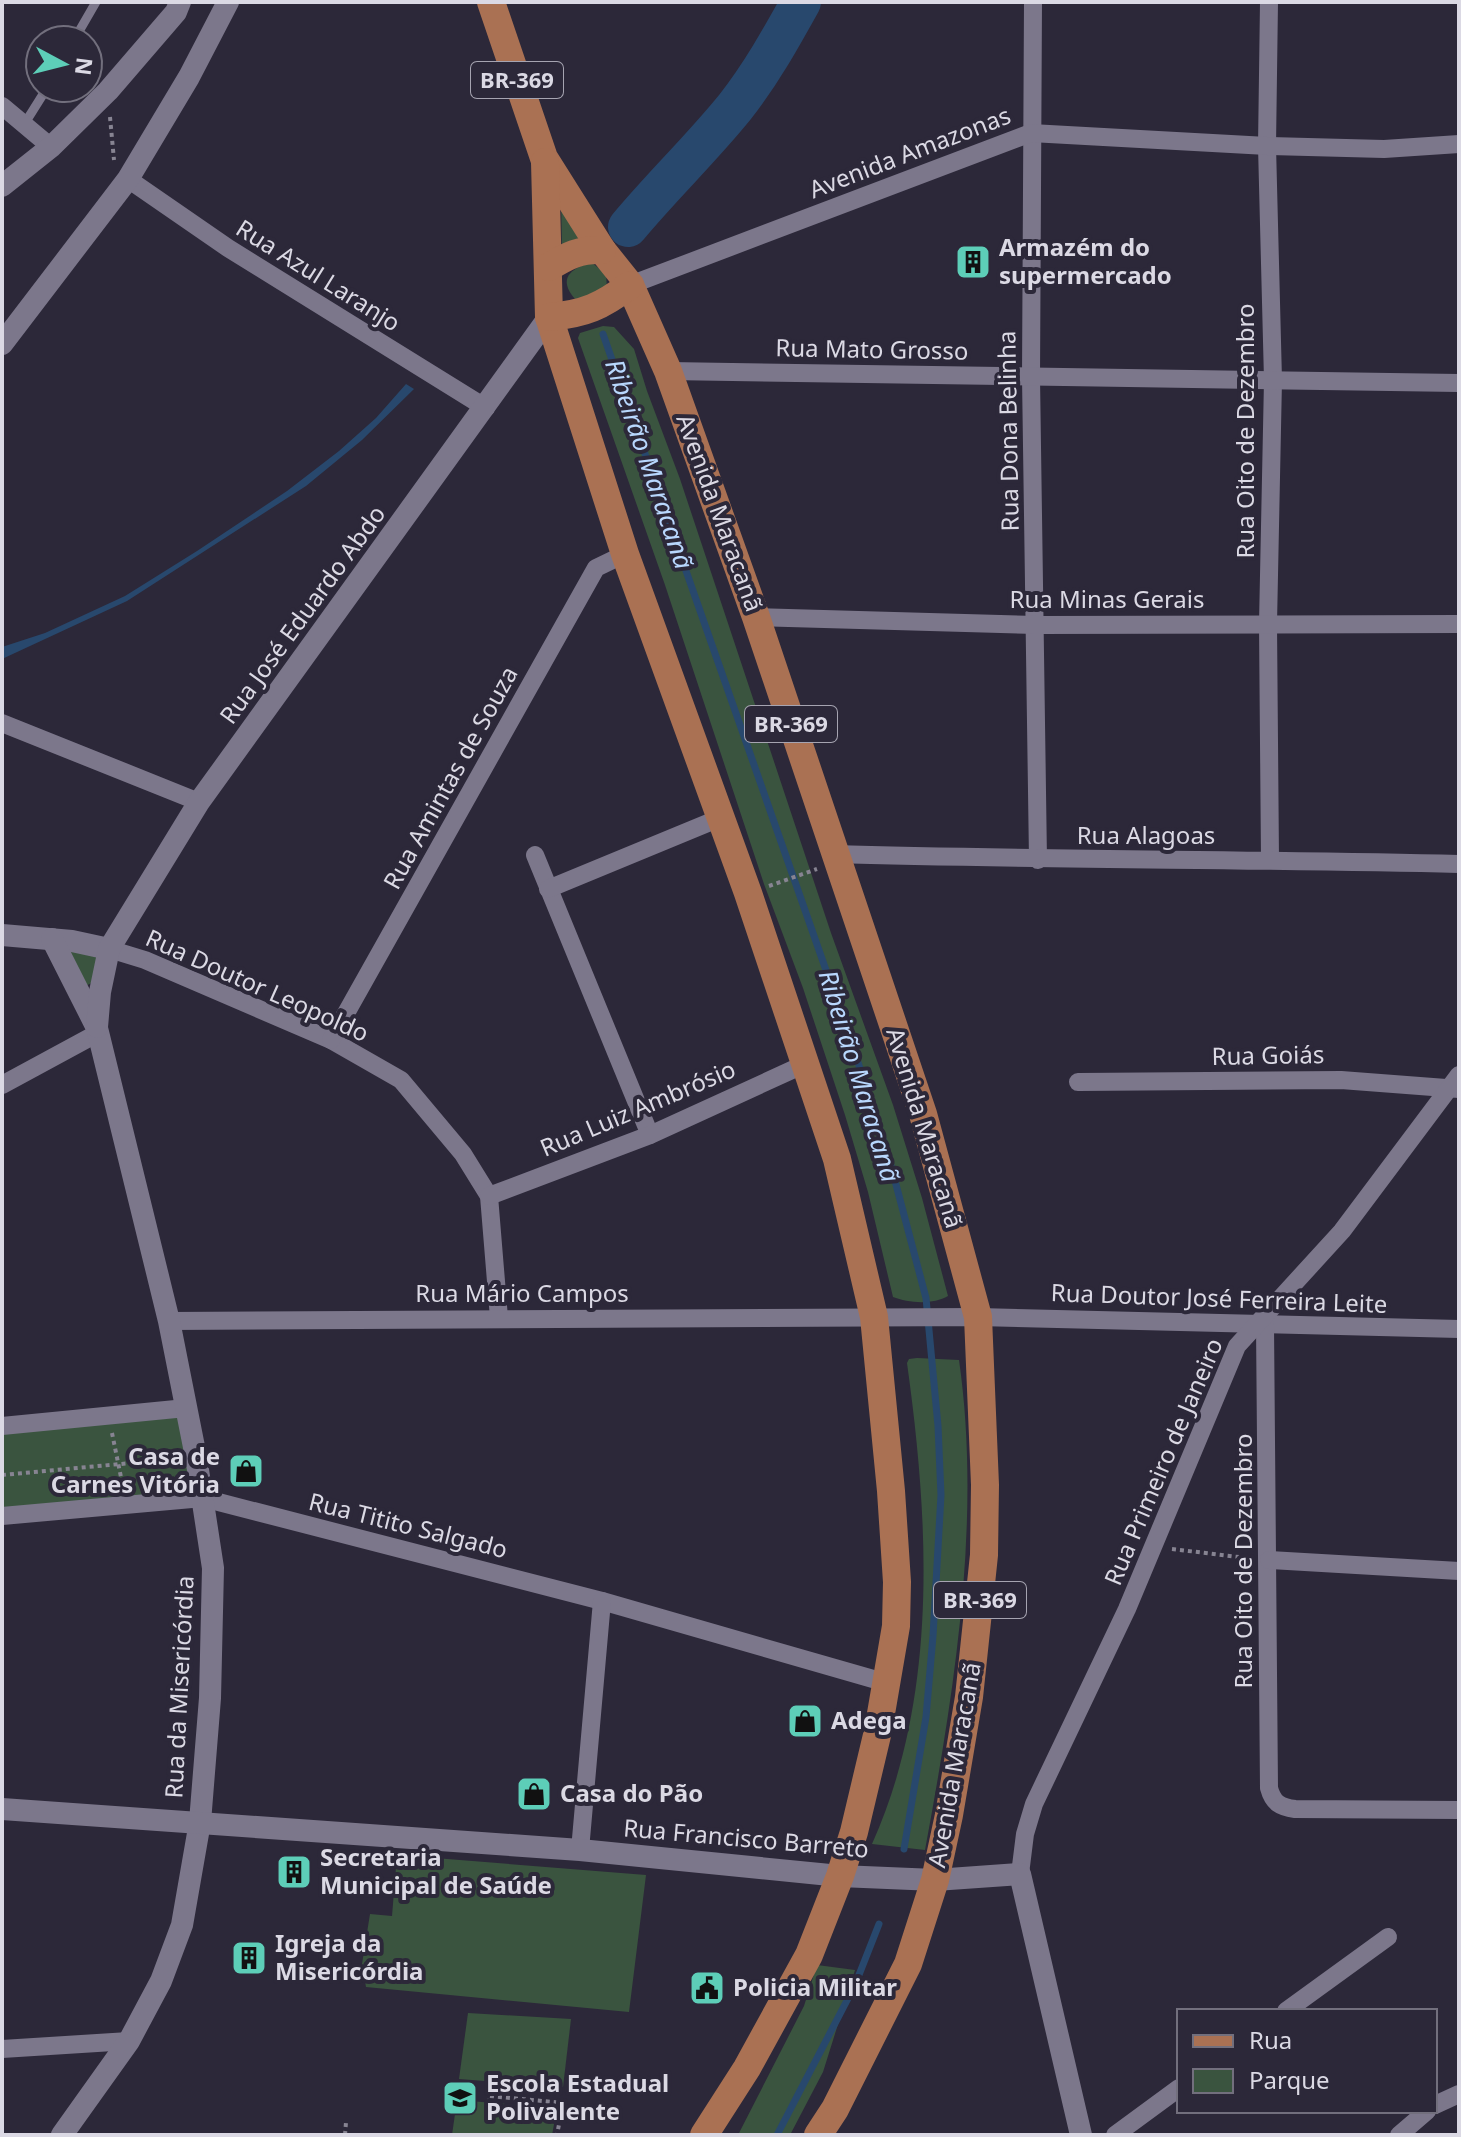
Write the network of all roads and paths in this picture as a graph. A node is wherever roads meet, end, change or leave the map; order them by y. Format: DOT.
graph roads {
  1 [pos="96,2"];
  2 [pos="180,2"];
  3 [pos="228,2"];
  4 [pos="491,2"];
  5 [pos="1033,2"];
  6 [pos="1269,2"];
  7 [pos="83,24"];
  8 [pos="108,91"];
  9 [pos="37,104"];
  10 [pos="2,106"];
  11 [pos="25,123"];
  12 [pos="1031,133"];
  13 [pos="1459,144"];
  14 [pos="1267,146"];
  15 [pos="51,147"];
  16 [pos="544,158"];
  17 [pos="128,179"];
  18 [pos="2,186"];
  19 [pos="602,250"];
  20 [pos="549,267"];
  21 [pos="630,285"];
  22 [pos="549,317"];
  23 [pos="2,344"];
  24 [pos="668,371"];
  25 [pos="1031,377"];
  26 [pos="1273,380"];
  27 [pos="1459,383"];
  28 [pos="486,408"];
  29 [pos="625,554"];
  30 [pos="756,617"];
  31 [pos="1268,624"];
  32 [pos="1459,624"];
  33 [pos="1037,625"];
  34 [pos="2,723"];
  35 [pos="199,802"];
  36 [pos="720,818"];
  37 [pos="535,855"];
  38 [pos="1038,860"];
  39 [pos="1270,860"];
  40 [pos="825,862"];
  41 [pos="1459,864"];
  42 [pos="762,888"];
  43 [pos="548,889"];
  44 [pos="2,935"];
  45 [pos="52,939"];
  46 [pos="109,949"];
  47 [pos="97,1031"];
  48 [pos="331,1040"];
  49 [pos="805,1064"];
  50 [pos="1078,1082"];
  51 [pos="1456,1084"];
  52 [pos="2,1085"];
  53 [pos="650,1135"];
  54 [pos="489,1196"];
  55 [pos="888,1317"];
  56 [pos="969,1317"];
  57 [pos="499,1318"];
  58 [pos="169,1321"];
  59 [pos="1261,1325"];
  60 [pos="1459,1329"];
  61 [pos="186,1408"];
  62 [pos="108,1415"];
  63 [pos="2,1426"];
  64 [pos="196,1457"];
  65 [pos="118,1464"];
  66 [pos="2,1475"];
  67 [pos="203,1498"];
  68 [pos="2,1516"];
  69 [pos="1153,1547"];
  70 [pos="1269,1560"];
  71 [pos="1459,1571"];
  72 [pos="602,1601"];
  73 [pos="887,1683"];
  74 [pos="2,1809"];
  75 [pos="1459,1810"];
  76 [pos="200,1822"];
  77 [pos="580,1850"];
  78 [pos="1020,1874"];
  79 [pos="840,1876"];
  80 [pos="935,1880"];
  81 [pos="1388,1937"];
  82 [pos="1289,2009"];
  83 [pos="129,2041"];
  84 [pos="2,2049"];
  85 [pos="491,2082"];
  86 [pos="1177,2089"];
  87 [pos="1459,2094"];
  88 [pos="490,2096"];
  89 [pos="489,2103"];
  90 [pos="1437,2104"];
  91 [pos="1425,2113"];
  92 [pos="346,2122"];
  93 [pos="62,2135"];
  94 [pos="345,2135"];
  95 [pos="557,2135"];
  96 [pos="704,2135"];
  97 [pos="818,2135"];
  98 [pos="1081,2135"];
  99 [pos="1115,2135"];
  100 [pos="1399,2135"];
  1 -- 7 [label="lane"];
  2 -- 8 [label="street"];
  3 -- 17 [label="street"];
  4 -- 16 [label="main road, Avenida Maracanã / BR-369"];
  5 -- 12 [label="street, Rua Dona Belinha"];
  6 -- 14 [label="street, Rua Oito de Dezembro"];
  8 -- 15 [label="street"];
  8 -- 17 [label="path"];
  9 -- 11 [label="lane"];
  10 -- 11 [label="street"];
  11 -- 15 [label="street"];
  12 -- 14 [label="street, Avenida Amazonas"];
  12 -- 21 [label="street, Avenida Amazonas"];
  12 -- 25 [label="street, Rua Dona Belinha"];
  13 -- 14 [label="street, Avenida Amazonas"];
  14 -- 26 [label="street, Rua Oito de Dezembro"];
  15 -- 18 [label="street"];
  16 -- 19 [label="main road, Avenida Maracanã / BR-369"];
  16 -- 20 [label="main road, Avenida Maracanã / BR-369"];
  17 -- 23 [label="street"];
  17 -- 28 [label="street, Rua Azul Laranjo"];
  19 -- 20 [label="main road"];
  19 -- 21 [label="main road, Avenida Maracanã / BR-369"];
  20 -- 22 [label="main road, Avenida Maracanã / BR-369"];
  21 -- 22 [label="main road"];
  21 -- 24 [label="main road, Avenida Maracanã / BR-369"];
  22 -- 28 [label="street, Rua José Eduardo Abdo"];
  22 -- 29 [label="main road, Avenida Maracanã / BR-369"];
  24 -- 25 [label="street, Rua Mato Grosso"];
  24 -- 30 [label="main road, Avenida Maracanã / BR-369"];
  25 -- 26 [label="street, Rua Mato Grosso"];
  25 -- 33 [label="street, Rua Dona Belinha"];
  26 -- 27 [label="street, Rua Mato Grosso"];
  26 -- 31 [label="street, Rua Oito de Dezembro"];
  28 -- 35 [label="street, Rua José Eduardo Abdo"];
  29 -- 36 [label="main road, Avenida Maracanã / BR-369"];
  29 -- 48 [label="street, Rua Amintas de Souza"];
  30 -- 33 [label="street, Rua Minas Gerais"];
  30 -- 40 [label="main road, Avenida Maracanã / BR-369"];
  31 -- 32 [label="street, Rua Minas Gerais"];
  31 -- 33 [label="street, Rua Minas Gerais"];
  31 -- 39 [label="street, Rua Oito de Dezembro"];
  33 -- 38 [label="street, Rua Dona Belinha"];
  34 -- 35 [label="street"];
  35 -- 46 [label="street, Rua José Eduardo Abdo"];
  36 -- 43 [label="street"];
  36 -- 49 [label="main road, Avenida Maracanã / BR-369"];
  37 -- 43 [label="street"];
  38 -- 39 [label="street, Rua Alagoas"];
  38 -- 40 [label="street, Rua Alagoas"];
  39 -- 41 [label="street, Rua Alagoas"];
  40 -- 42 [label="path"];
  40 -- 56 [label="main road, Avenida Maracanã / BR-369"];
  43 -- 53 [label="street"];
  44 -- 45 [label="street"];
  45 -- 46 [label="street"];
  45 -- 47 [label="street, Rua da Misericórdia"];
  46 -- 47 [label="street, Rua da Misericórdia"];
  46 -- 48 [label="street, Rua Doutor Leopoldo"];
  47 -- 52 [label="street"];
  47 -- 58 [label="street, Rua da Misericórdia"];
  48 -- 54 [label="street, Rua Doutor Leopoldo"];
  49 -- 53 [label="street, Rua Luiz Ambrósio"];
  49 -- 55 [label="main road, Avenida Maracanã / BR-369"];
  50 -- 51 [label="street, Rua Goiás"];
  51 -- 59 [label="street, Rua Primeiro de Janeiro"];
  53 -- 54 [label="street, Rua Luiz Ambrósio"];
  54 -- 57 [label="street, Rua Doutor Leopoldo"];
  55 -- 56 [label="street, Rua Mário Campos"];
  55 -- 57 [label="street, Rua Mário Campos"];
  55 -- 73 [label="main road, Avenida Maracanã / BR-369"];
  56 -- 59 [label="street, Rua Doutor José Ferreira Leite"];
  56 -- 80 [label="main road, Avenida Maracanã / BR-369"];
  57 -- 58 [label="street, Rua Mário Campos"];
  58 -- 61 [label="street, Rua da Misericórdia"];
  59 -- 60 [label="street, Rua Doutor José Ferreira Leite"];
  59 -- 69 [label="street, Rua Primeiro de Janeiro"];
  59 -- 70 [label="street, Rua Oito de Dezembro"];
  61 -- 62 [label="street"];
  61 -- 64 [label="street, Rua da Misericórdia"];
  62 -- 63 [label="street"];
  62 -- 65 [label="path"];
  64 -- 65 [label="path"];
  64 -- 67 [label="street, Rua da Misericórdia"];
  65 -- 66 [label="path"];
  67 -- 68 [label="street, Rua Titito Salgado"];
  67 -- 72 [label="street, Rua Titito Salgado"];
  67 -- 76 [label="street, Rua da Misericórdia"];
  69 -- 70 [label="path"];
  69 -- 78 [label="street, Rua Primeiro de Janeiro"];
  70 -- 71 [label="street"];
  70 -- 75 [label="street, Rua Oito de Dezembro"];
  72 -- 73 [label="street, Rua Titito Salgado"];
  72 -- 77 [label="street"];
  73 -- 79 [label="main road, Avenida Maracanã / BR-369"];
  74 -- 76 [label="street, Rua Francisco Barreto"];
  76 -- 77 [label="street, Rua Francisco Barreto"];
  76 -- 83 [label="street, Rua da Misericórdia"];
  77 -- 79 [label="street, Rua Francisco Barreto"];
  78 -- 80 [label="street, Rua Francisco Barreto"];
  78 -- 98 [label="street"];
  79 -- 80 [label="street, Rua Francisco Barreto"];
  79 -- 96 [label="main road, Avenida Maracanã / BR-369"];
  80 -- 97 [label="main road, Avenida Maracanã / BR-369"];
  81 -- 82 [label="street"];
  83 -- 84 [label="street"];
  83 -- 93 [label="street, Rua da Misericórdia"];
  85 -- 88 [label="path"];
  86 -- 99 [label="street"];
  87 -- 90 [label="street"];
  88 -- 89 [label="path"];
  88 -- 95 [label="path"];
  91 -- 100 [label="street"];
  92 -- 94 [label="path"];
}
